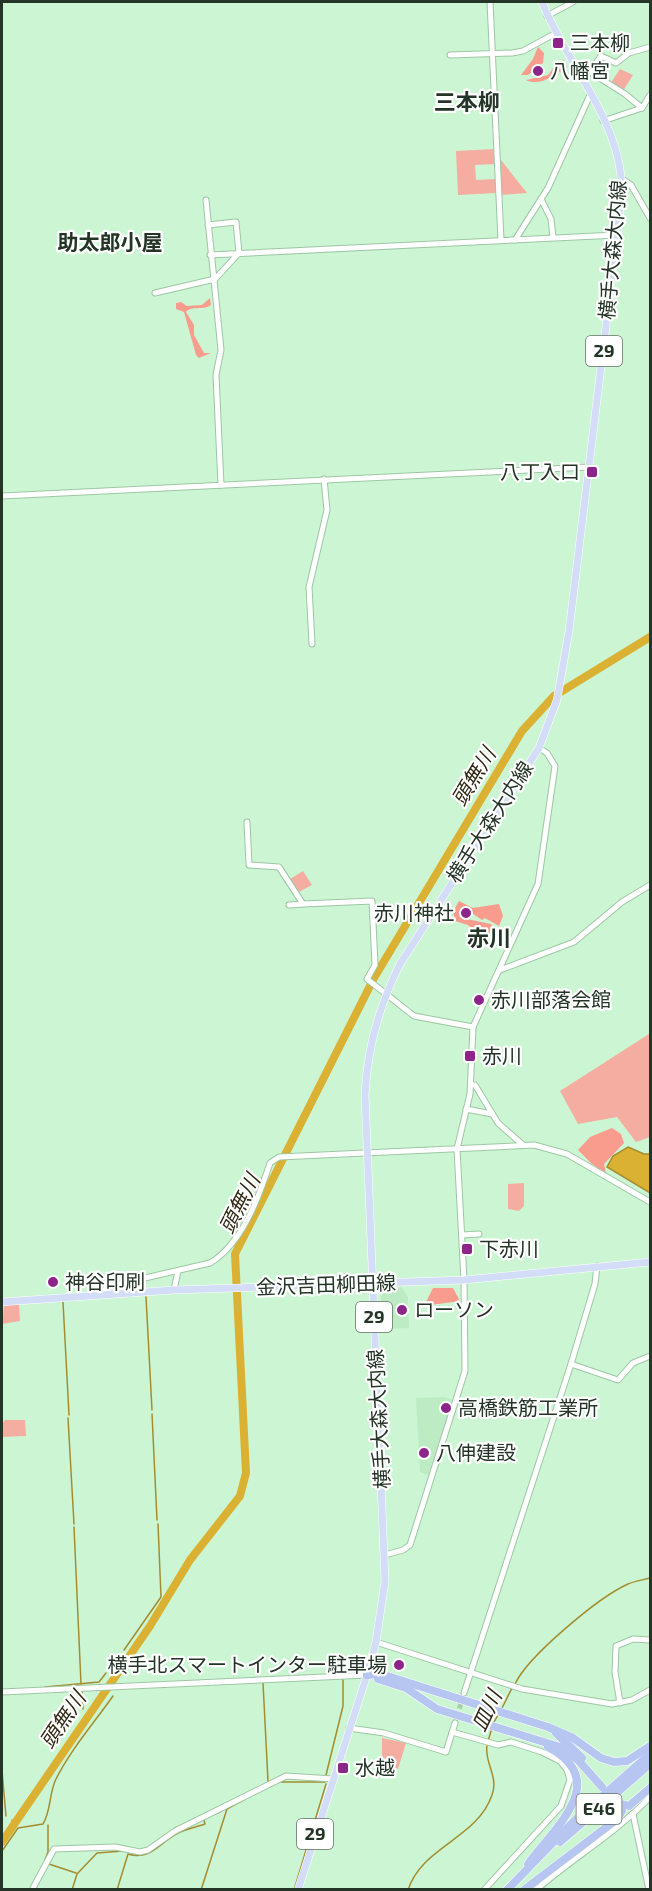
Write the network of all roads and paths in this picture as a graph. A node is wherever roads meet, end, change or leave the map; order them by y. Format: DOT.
graph roads {
  1 [pos="490,2"];
  2 [pos="542,2"];
  3 [pos="573,2"];
  4 [pos="547,15"];
  5 [pos="556,33"];
  6 [pos="651,47"];
  7 [pos="492,52"];
  8 [pos="450,55"];
  9 [pos="590,72"];
  10 [pos="581,78"];
  11 [pos="590,95"];
  12 [pos="651,95"];
  13 [pos="642,108"];
  14 [pos="603,121"];
  15 [pos="621,178"];
  16 [pos="541,199"];
  17 [pos="206,200"];
  18 [pos="651,218"];
  19 [pos="208,225"];
  20 [pos="617,235"];
  21 [pos="553,237"];
  22 [pos="501,240"];
  23 [pos="515,240"];
  24 [pos="239,254"];
  25 [pos="210,255"];
  26 [pos="212,280"];
  27 [pos="155,293"];
  28 [pos="590,466"];
  29 [pos="324,479"];
  30 [pos="221,484"];
  31 [pos="2,496"];
  32 [pos="312,644"];
  33 [pos="539,748"];
  34 [pos="247,822"];
  35 [pos="651,885"];
  36 [pos="303,904"];
  37 [pos="289,905"];
  38 [pos="500,970"];
  39 [pos="386,993"];
  40 [pos="473,1027"];
  41 [pos="471,1084"];
  42 [pos="466,1109"];
  43 [pos="492,1114"];
  44 [pos="524,1146"];
  45 [pos="457,1149"];
  46 [pos="367,1153"];
  47 [pos="651,1202"];
  48 [pos="479,1234"];
  49 [pos="462,1235"];
  50 [pos="651,1262"];
  51 [pos="597,1266"];
  52 [pos="177,1271"];
  53 [pos="464,1280"];
  54 [pos="373,1283"];
  55 [pos="174,1290"];
  56 [pos="104,1295"];
  57 [pos="2,1302"];
  58 [pos="2,1311"];
  59 [pos="651,1356"];
  60 [pos="571,1364"];
  61 [pos="385,1555"];
  62 [pos="651,1640"];
  63 [pos="376,1642"];
  64 [pos="471,1674"];
  65 [pos="367,1675"];
  66 [pos="651,1690"];
  67 [pos="2,1692"];
  68 [pos="464,1693"];
  69 [pos="620,1702"];
  70 [pos="455,1723"];
  71 [pos="548,1727"];
  72 [pos="350,1728"];
  73 [pos="452,1732"];
  74 [pos="536,1740"];
  75 [pos="651,1746"];
  76 [pos="651,1754"];
  77 [pos="651,1764"];
  78 [pos="333,1779"];
  79 [pos="651,1788"];
  80 [pos="651,1797"];
  81 [pos="633,1814"];
  82 [pos="546,1851"];
  83 [pos="514,1882"];
  84 [pos="32,1890"];
  85 [pos="298,1890"];
  86 [pos="484,1890"];
  87 [pos="507,1890"];
  88 [pos="524,1890"];
  89 [pos="536,1890"];
  90 [pos="649,1890"];
  1 -- 7 [label="street"];
  2 -- 4 [label="main road, 横手大森大内線 / 29"];
  3 -- 4 [label="street"];
  4 -- 5 [label="main road, 横手大森大内線 / 29"];
  5 -- 7 [label="street"];
  5 -- 10 [label="main road, 横手大森大内線 / 29"];
  6 -- 9 [label="street"];
  7 -- 8 [label="street"];
  7 -- 22 [label="street"];
  9 -- 10 [label="street"];
  9 -- 13 [label="street"];
  10 -- 11 [label="main road, 横手大森大内線 / 29"];
  11 -- 14 [label="main road, 横手大森大内線 / 29"];
  11 -- 16 [label="street"];
  12 -- 13 [label="street"];
  13 -- 14 [label="street"];
  14 -- 15 [label="main road, 横手大森大内線 / 29"];
  15 -- 18 [label="street"];
  15 -- 20 [label="main road, 横手大森大内線 / 29"];
  16 -- 21 [label="street"];
  16 -- 23 [label="street"];
  17 -- 19 [label="street"];
  19 -- 24 [label="street"];
  19 -- 25 [label="street"];
  20 -- 21 [label="street"];
  20 -- 28 [label="main road, 横手大森大内線 / 29"];
  21 -- 23 [label="street"];
  22 -- 23 [label="street"];
  22 -- 24 [label="street"];
  24 -- 25 [label="street"];
  24 -- 26 [label="street"];
  25 -- 26 [label="street"];
  26 -- 27 [label="street"];
  26 -- 30 [label="street"];
  28 -- 29 [label="street"];
  28 -- 33 [label="main road, 横手大森大内線 / 29"];
  29 -- 30 [label="street"];
  29 -- 32 [label="street"];
  30 -- 31 [label="street"];
  33 -- 38 [label="street"];
  33 -- 39 [label="main road, 横手大森大内線 / 29"];
  34 -- 36 [label="street"];
  35 -- 38 [label="street"];
  36 -- 37 [label="street"];
  36 -- 39 [label="street"];
  38 -- 40 [label="street"];
  39 -- 40 [label="street"];
  39 -- 46 [label="main road, 横手大森大内線 / 29"];
  40 -- 41 [label="street"];
  41 -- 42 [label="street"];
  41 -- 43 [label="street"];
  42 -- 43 [label="street"];
  42 -- 45 [label="street"];
  43 -- 44 [label="street"];
  44 -- 45 [label="street"];
  44 -- 47 [label="street"];
  45 -- 46 [label="street"];
  45 -- 49 [label="street"];
  46 -- 52 [label="street"];
  46 -- 54 [label="main road, 横手大森大内線 / 29"];
  48 -- 49 [label="street"];
  49 -- 53 [label="street"];
  50 -- 51 [label="main road, 金沢吉田柳田線"];
  51 -- 53 [label="main road, 金沢吉田柳田線"];
  51 -- 60 [label="street"];
  52 -- 55 [label="street"];
  52 -- 56 [label="street"];
  53 -- 54 [label="main road, 金沢吉田柳田線"];
  53 -- 61 [label="street"];
  54 -- 55 [label="main road, 金沢吉田柳田線"];
  54 -- 61 [label="main road, 横手大森大内線 / 29"];
  55 -- 56 [label="main road, 金沢吉田柳田線"];
  56 -- 57 [label="main road, 金沢吉田柳田線"];
  57 -- 58 [label="street"];
  59 -- 60 [label="street"];
  60 -- 64 [label="street"];
  61 -- 63 [label="main road, 横手大森大内線 / 29"];
  62 -- 69 [label="street"];
  63 -- 64 [label="street"];
  63 -- 65 [label="main road, 横手大森大内線 / 29"];
  64 -- 68 [label="street"];
  64 -- 69 [label="street"];
  65 -- 67 [label="street"];
  65 -- 71 [label="highway"];
  65 -- 72 [label="main road, 横手大森大内線 / 29"];
  65 -- 74 [label="highway"];
  66 -- 69 [label="street"];
  70 -- 73 [label="street"];
  71 -- 74 [label="highway"];
  71 -- 75 [label="highway"];
  72 -- 73 [label="street"];
  72 -- 78 [label="main road, 横手大森大内線 / 29"];
  73 -- 86 [label="street"];
  74 -- 83 [label="highway"];
  76 -- 82 [label="highway, E46"];
  77 -- 82 [label="highway, E46"];
  78 -- 84 [label="street"];
  78 -- 85 [label="main road, 横手大森大内線 / 29"];
  79 -- 88 [label="highway"];
  80 -- 81 [label="street"];
  81 -- 89 [label="street"];
  81 -- 90 [label="street"];
  82 -- 83 [label="highway, E46"];
  83 -- 87 [label="highway, E46"];
}
